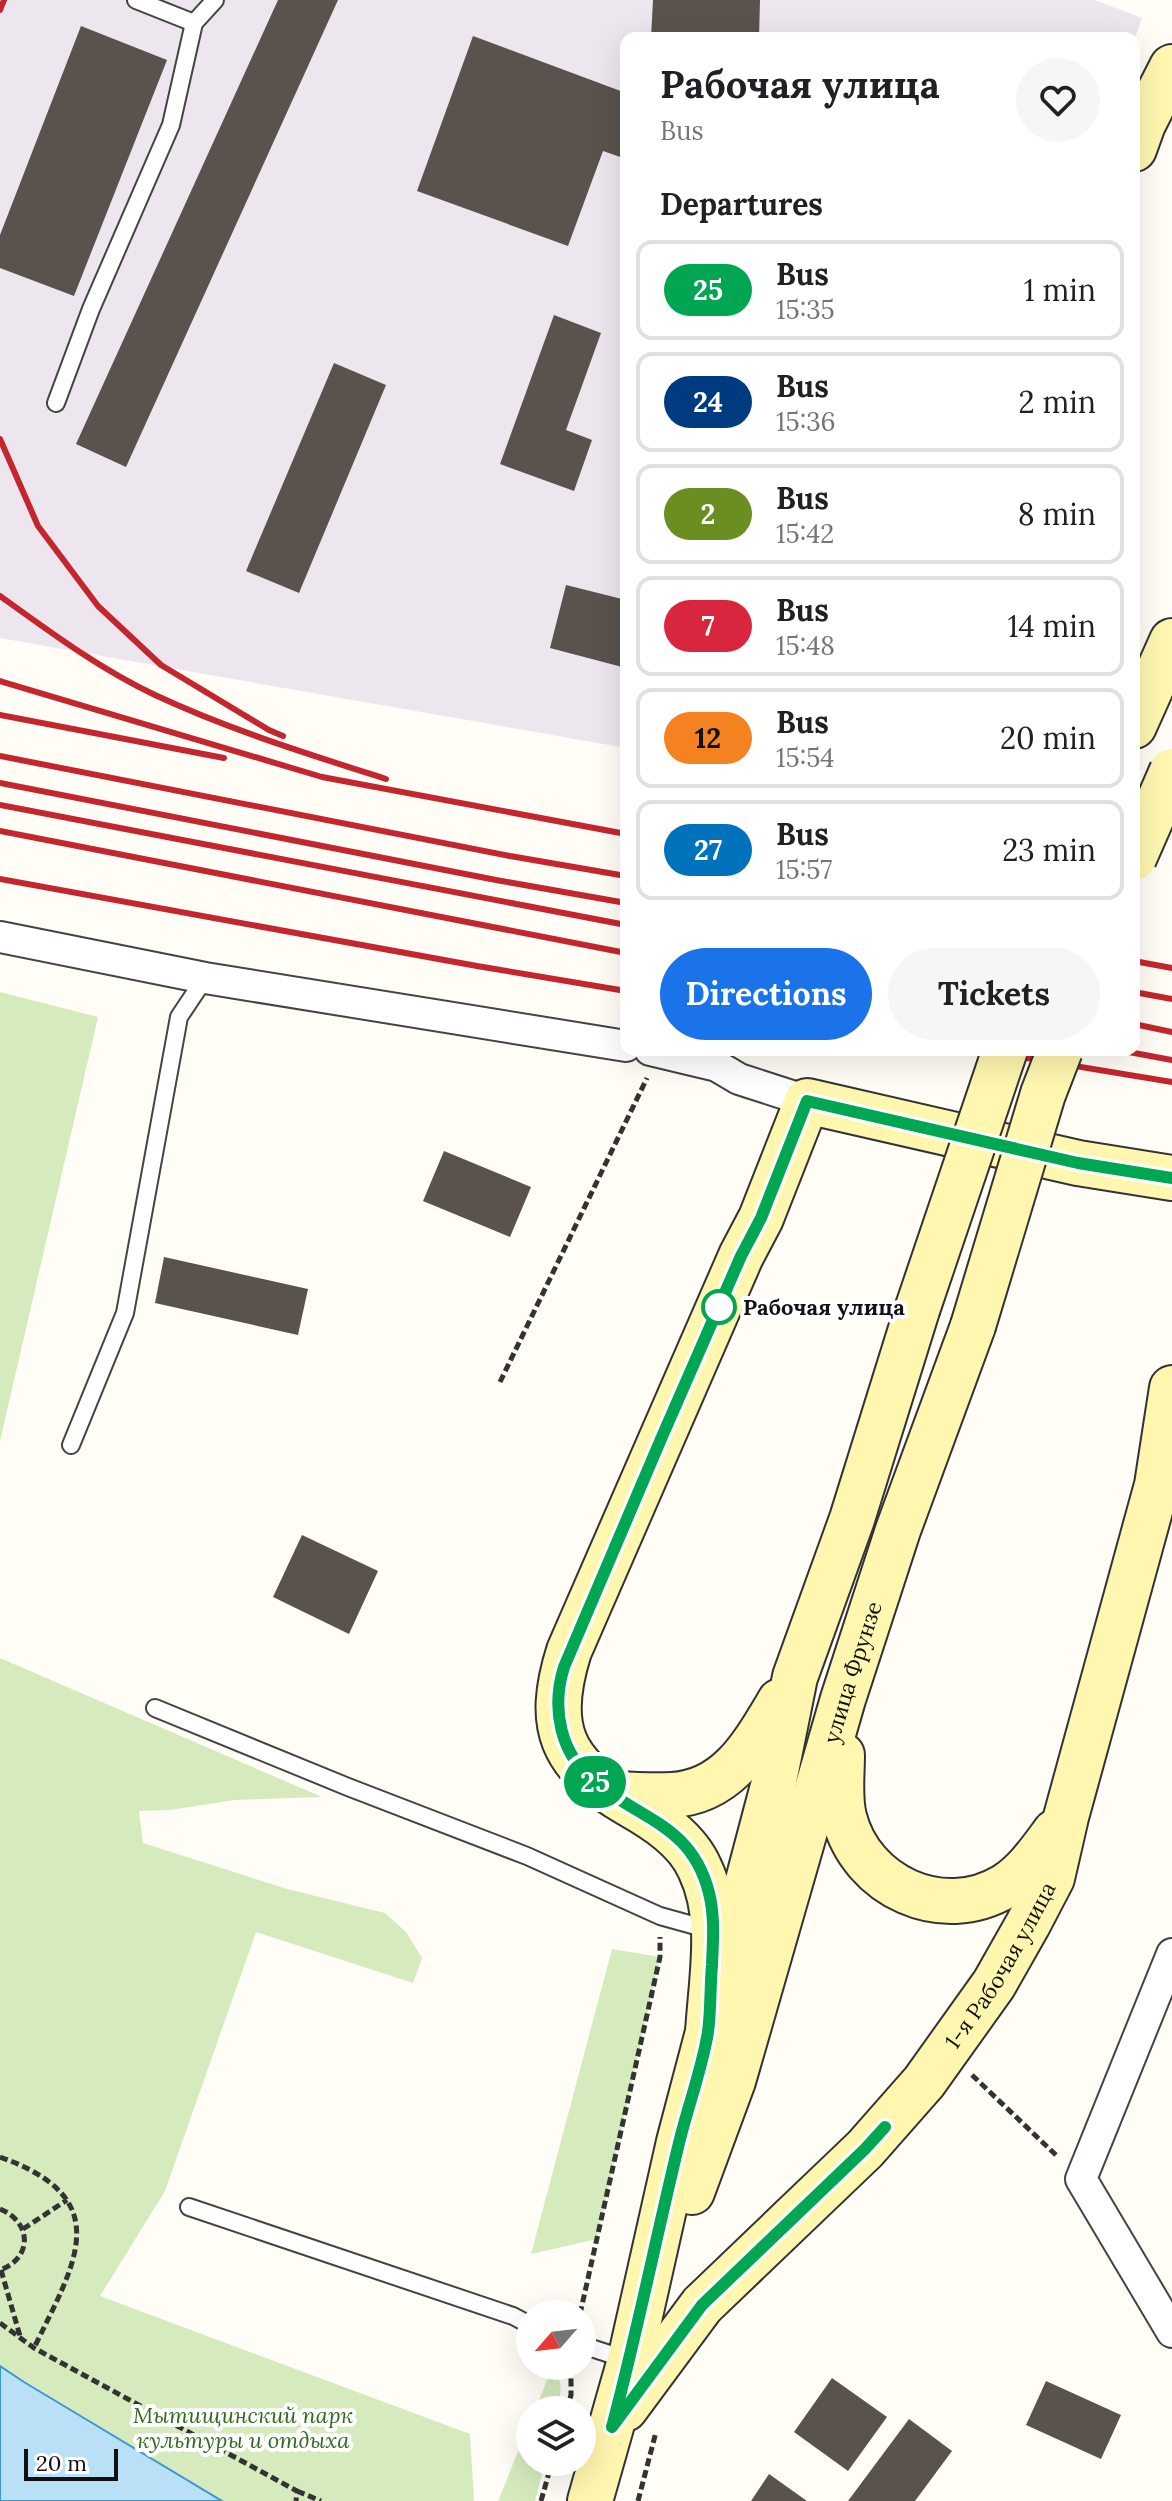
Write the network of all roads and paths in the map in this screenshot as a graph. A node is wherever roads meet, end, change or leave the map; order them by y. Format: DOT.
graph roads {
  1 [pos="136,0"];
  2 [pos="215,0"];
  3 [pos="194,23"];
  4 [pos="1172,67"];
  5 [pos="1140,132"];
  6 [pos="56,403"];
  7 [pos="1167,651"];
  8 [pos="1140,712"];
  9 [pos="1172,771"];
  10 [pos="1140,806"];
  11 [pos="1172,820"];
  12 [pos="1140,844"];
  13 [pos="0,937"];
  14 [pos="205,978"];
  15 [pos="620,1045"];
  16 [pos="653,1056"];
  17 [pos="676,1056"];
  18 [pos="1003,1056"];
  19 [pos="1058,1056"];
  20 [pos="807,1101"];
  21 [pos="1172,1178"];
  22 [pos="500,1382"];
  23 [pos="1172,1388"];
  24 [pos="71,1445"];
  25 [pos="795,1677"];
  26 [pos="843,1699"];
  27 [pos="155,1708"];
  28 [pos="613,1794"];
  29 [pos="1066,1817"];
  30 [pos="660,1916"];
  31 [pos="707,1929"];
  32 [pos="1172,1954"];
  33 [pos="708,2033"];
  34 [pos="969,2072"];
  35 [pos="0,2157"];
  36 [pos="1081,2179"];
  37 [pos="67,2200"];
  38 [pos="189,2207"];
  39 [pos="0,2209"];
  40 [pos="23,2229"];
  41 [pos="1,2270"];
  42 [pos="645,2296"];
  43 [pos="583,2300"];
  44 [pos="516,2318"];
  45 [pos="0,2323"];
  46 [pos="1172,2332"];
  47 [pos="20,2337"];
  48 [pos="34,2348"];
  49 [pos="596,2349"];
  50 [pos="630,2360"];
  51 [pos="612,2427"];
  52 [pos="655,2437"];
  53 [pos="548,2476"];
  54 [pos="297,2491"];
  55 [pos="296,2501"];
  56 [pos="321,2501"];
  57 [pos="541,2501"];
  58 [pos="590,2501"];
  59 [pos="638,2501"];
  1 -- 3 [label="lane"];
  2 -- 3 [label="lane"];
  3 -- 6 [label="lane"];
  4 -- 5 [label="main road"];
  7 -- 8 [label="main road"];
  9 -- 12 [label="main road, bridge"];
  10 -- 11 [label="main road"];
  13 -- 14 [label="street"];
  14 -- 15 [label="street"];
  14 -- 24 [label="lane"];
  16 -- 22 [label="path"];
  17 -- 20 [label="street"];
  18 -- 25 [label="main road, улица Фрунзе, bridge"];
  19 -- 26 [label="main road, улица Фрунзе, bridge"];
  20 -- 21 [label="main road"];
  20 -- 28 [label="main road"];
  23 -- 29 [label="main road, 1-я Рабочая улица"];
  25 -- 28 [label="main road"];
  25 -- 33 [label="main road, улица Фрунзе"];
  26 -- 29 [label="main road"];
  26 -- 42 [label="main road, улица Фрунзе"];
  27 -- 30 [label="lane"];
  28 -- 33 [label="main road"];
  29 -- 51 [label="main road, 1-я Рабочая улица"];
  30 -- 31 [label="lane"];
  30 -- 43 [label="path"];
  32 -- 36 [label="street"];
  33 -- 42 [label="main road, улица Фрунзе"];
  34 -- 36 [label="path"];
  35 -- 37 [label="path"];
  36 -- 46 [label="street"];
  37 -- 40 [label="path"];
  37 -- 48 [label="path"];
  38 -- 44 [label="lane"];
  39 -- 40 [label="path"];
  40 -- 41 [label="path"];
  41 -- 47 [label="path"];
  42 -- 50 [label="main road, улица Фрунзе"];
  45 -- 47 [label="path"];
  47 -- 48 [label="path"];
  48 -- 54 [label="path"];
  49 -- 50 [label="lane"];
  50 -- 51 [label="main road, улица Фрунзе"];
  51 -- 58 [label="main road, улица Фрунзе"];
  52 -- 59 [label="path"];
  53 -- 57 [label="path"];
  54 -- 55 [label="path"];
  54 -- 56 [label="path"];
}
